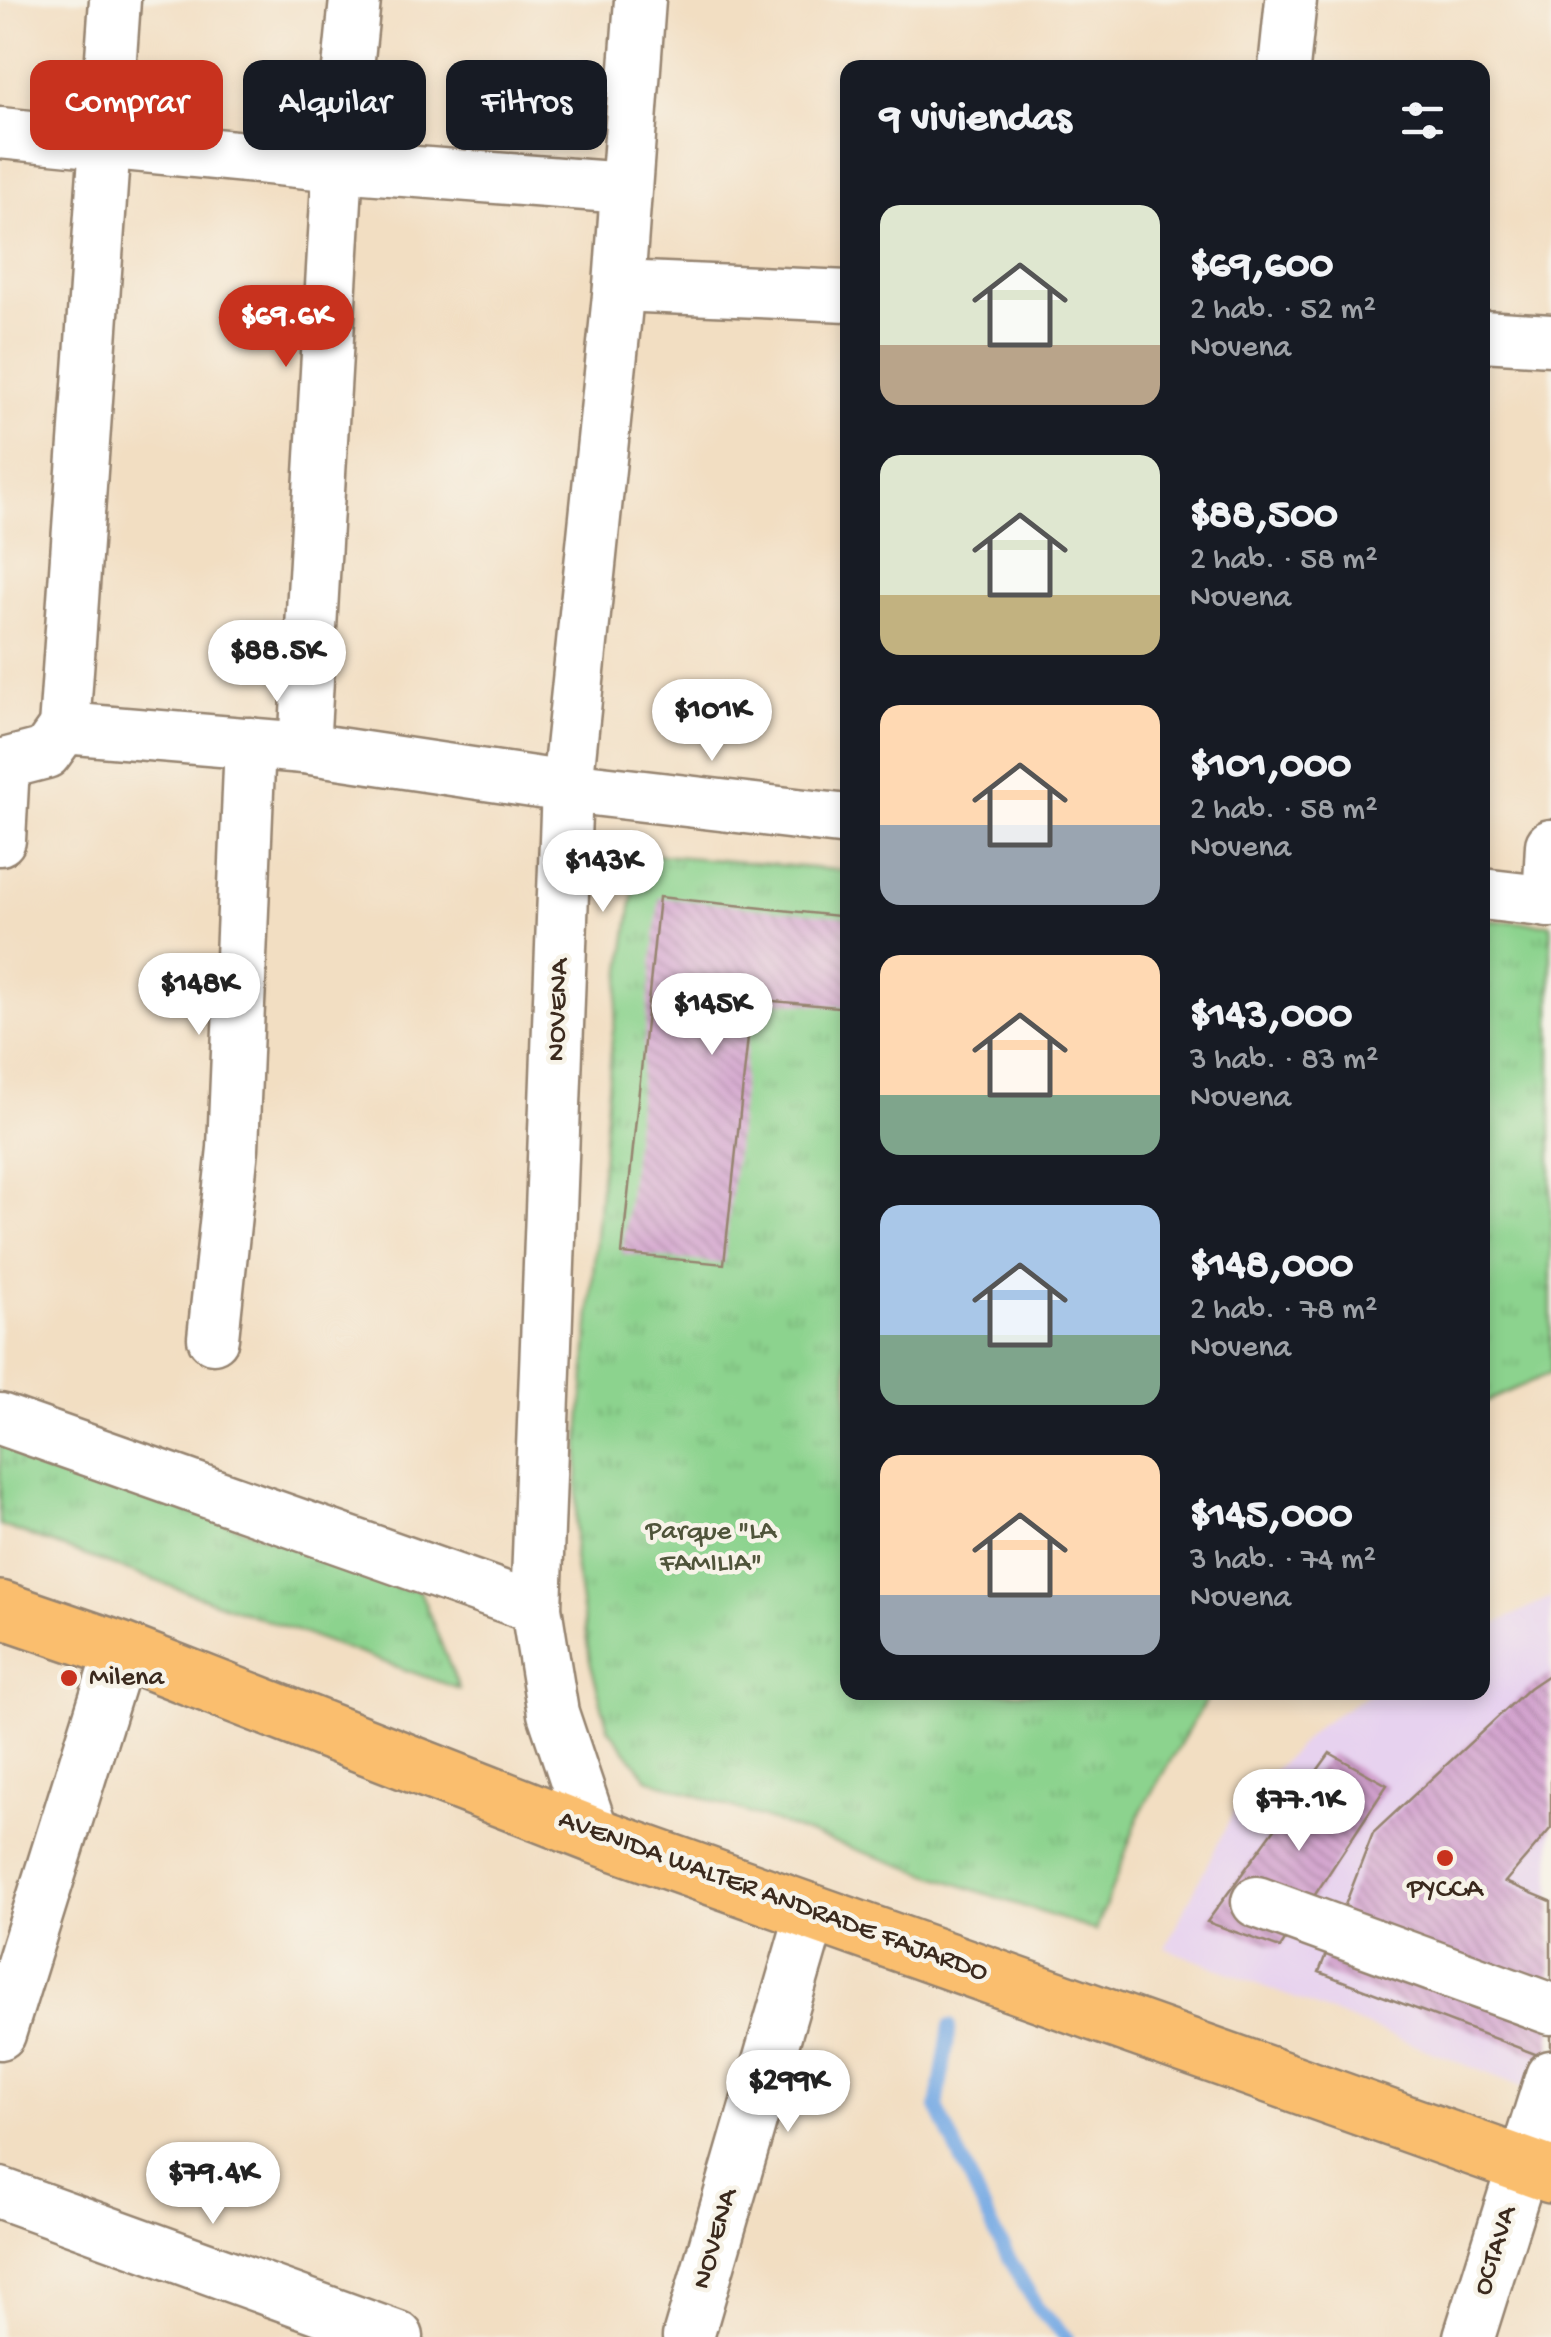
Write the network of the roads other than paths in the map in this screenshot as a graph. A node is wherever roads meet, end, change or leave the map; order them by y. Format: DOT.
graph roads {
  1 [pos="115,0"];
  2 [pos="355,0"];
  3 [pos="640,0"];
  4 [pos="1291,0"];
  5 [pos="112,60"];
  6 [pos="1285,60"];
  7 [pos="0,133"];
  8 [pos="30,136"];
  9 [pos="106,150"];
  10 [pos="184,150"];
  11 [pos="338,166"];
  12 [pos="625,188"];
  13 [pos="619,286"];
  14 [pos="840,296"];
  15 [pos="1490,336"];
  16 [pos="1551,340"];
  17 [pos="64,728"];
  18 [pos="250,743"];
  19 [pos="304,748"];
  20 [pos="2,765"];
  21 [pos="567,787"];
  22 [pos="840,819"];
  23 [pos="0,840"];
  24 [pos="1551,845"];
  25 [pos="1490,895"];
  26 [pos="1549,902"];
  27 [pos="213,1338"];
  28 [pos="0,1419"];
  29 [pos="536,1608"];
  30 [pos="0,1609"];
  31 [pos="120,1650"];
  32 [pos="594,1835"];
  33 [pos="1257,1902"];
  34 [pos="812,1910"];
  35 [pos="1551,2009"];
  36 [pos="0,2034"];
  37 [pos="1551,2076"];
  38 [pos="1537,2170"];
  39 [pos="0,2193"];
  40 [pos="398,2337"];
  41 [pos="688,2337"];
  42 [pos="1468,2337"];
  1 -- 5 [label="street"];
  2 -- 11 [label="street"];
  3 -- 12 [label="street, NOVENA"];
  4 -- 6 [label="street"];
  7 -- 8 [label="street"];
  9 -- 17 [label="street"];
  10 -- 11 [label="street"];
  11 -- 12 [label="street"];
  11 -- 19 [label="street"];
  12 -- 13 [label="street, NOVENA"];
  13 -- 14 [label="street"];
  13 -- 21 [label="street, NOVENA"];
  15 -- 16 [label="street"];
  17 -- 18 [label="street"];
  17 -- 20 [label="street"];
  18 -- 19 [label="street"];
  18 -- 27 [label="street"];
  19 -- 21 [label="street"];
  20 -- 23 [label="street"];
  21 -- 22 [label="street"];
  21 -- 29 [label="street, NOVENA"];
  24 -- 26 [label="street"];
  25 -- 26 [label="street"];
  28 -- 29 [label="street"];
  29 -- 32 [label="street, NOVENA"];
  30 -- 31 [label="main road, AVENIDA WALTER ANDRADE FAJARDO"];
  31 -- 32 [label="main road, AVENIDA WALTER ANDRADE FAJARDO"];
  31 -- 36 [label="street"];
  32 -- 34 [label="main road, AVENIDA WALTER ANDRADE FAJARDO"];
  33 -- 35 [label="street"];
  34 -- 38 [label="main road, AVENIDA WALTER ANDRADE FAJARDO"];
  34 -- 41 [label="street, NOVENA"];
  37 -- 38 [label="street, OCTAVA"];
  38 -- 42 [label="street, OCTAVA"];
  39 -- 40 [label="street"];
}
